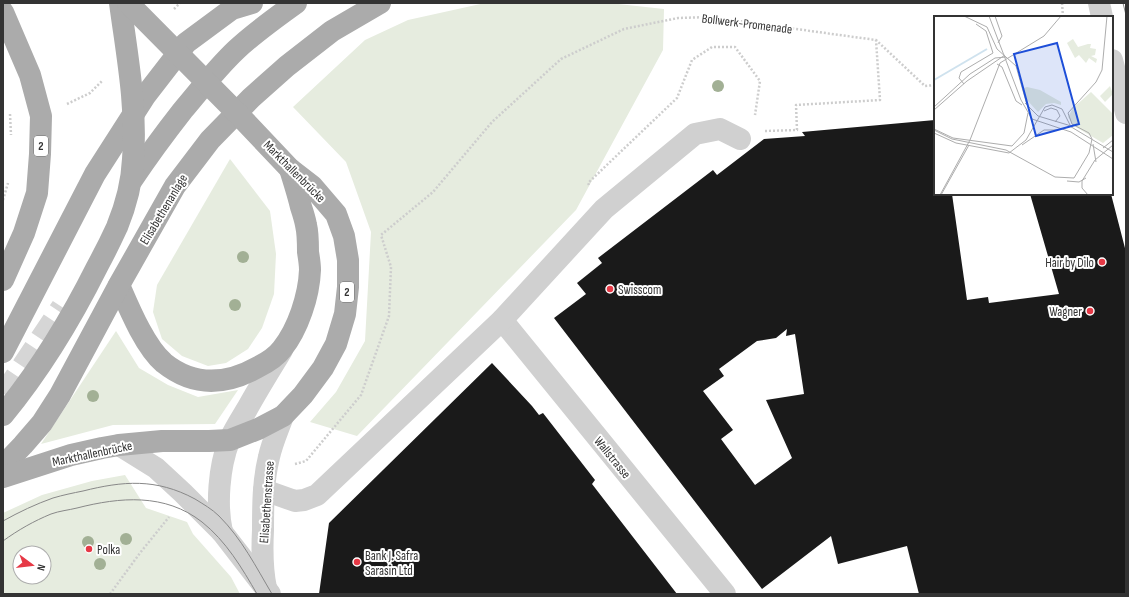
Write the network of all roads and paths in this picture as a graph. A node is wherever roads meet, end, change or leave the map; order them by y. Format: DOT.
graph roads {
  1 [pos="120,3"];
  2 [pos="128,3"];
  3 [pos="252,3"];
  4 [pos="296,3"];
  5 [pos="380,3"];
  6 [pos="1062,3"];
  7 [pos="1099,3"];
  8 [pos="3,12"];
  9 [pos="1063,16"];
  10 [pos="1102,16"];
  11 [pos="876,40"];
  12 [pos="1113,64"];
  13 [pos="934,85"];
  14 [pos="10,113"];
  15 [pos="1126,113"];
  16 [pos="750,135"];
  17 [pos="11,141"];
  18 [pos="290,169"];
  19 [pos="8,178"];
  20 [pos="3,200"];
  21 [pos="381,236"];
  22 [pos="3,280"];
  23 [pos="119,285"];
  24 [pos="62,307"];
  25 [pos="502,320"];
  26 [pos="282,350"];
  27 [pos="3,352"];
  28 [pos="3,415"];
  29 [pos="283,416"];
  30 [pos="230,440"];
  31 [pos="119,445"];
  32 [pos="3,466"];
  33 [pos="3,477"];
  34 [pos="264,490"];
  35 [pos="222,532"];
  36 [pos="268,592"];
  37 [pos="725,594"];
  1 -- 28 [label="main road"];
  2 -- 18 [label="main road, Markthallenbrücke / 2"];
  3 -- 27 [label="main road"];
  4 -- 24 [label="main road"];
  5 -- 23 [label="main road, Elisabethenanlage"];
  6 -- 9 [label="path"];
  7 -- 10 [label="street"];
  8 -- 22 [label="main road, 2"];
  11 -- 13 [label="path"];
  11 -- 16 [label="path"];
  11 -- 21 [label="path, Bollwerk-Promenade"];
  12 -- 15 [label="street"];
  14 -- 17 [label="path"];
  16 -- 25 [label="street"];
  18 -- 26 [label="main road"];
  18 -- 29 [label="main road, Markthallenbrücke / 2"];
  19 -- 20 [label="path"];
  23 -- 26 [label="main road"];
  23 -- 32 [label="main road, Elisabethenanlage"];
  25 -- 34 [label="street"];
  25 -- 37 [label="street, Wallstrasse"];
  26 -- 30 [label="street"];
  29 -- 30 [label="main road, Markthallenbrücke / 2"];
  29 -- 34 [label="street, Elisabethenstrasse"];
  30 -- 31 [label="main road, Markthallenbrücke / 2"];
  30 -- 35 [label="street"];
  31 -- 33 [label="main road, Markthallenbrücke / 2"];
  31 -- 35 [label="street, Elisabethenstrasse"];
  34 -- 36 [label="street, Elisabethenstrasse"];
  35 -- 36 [label="street, Elisabethenstrasse"];
}
